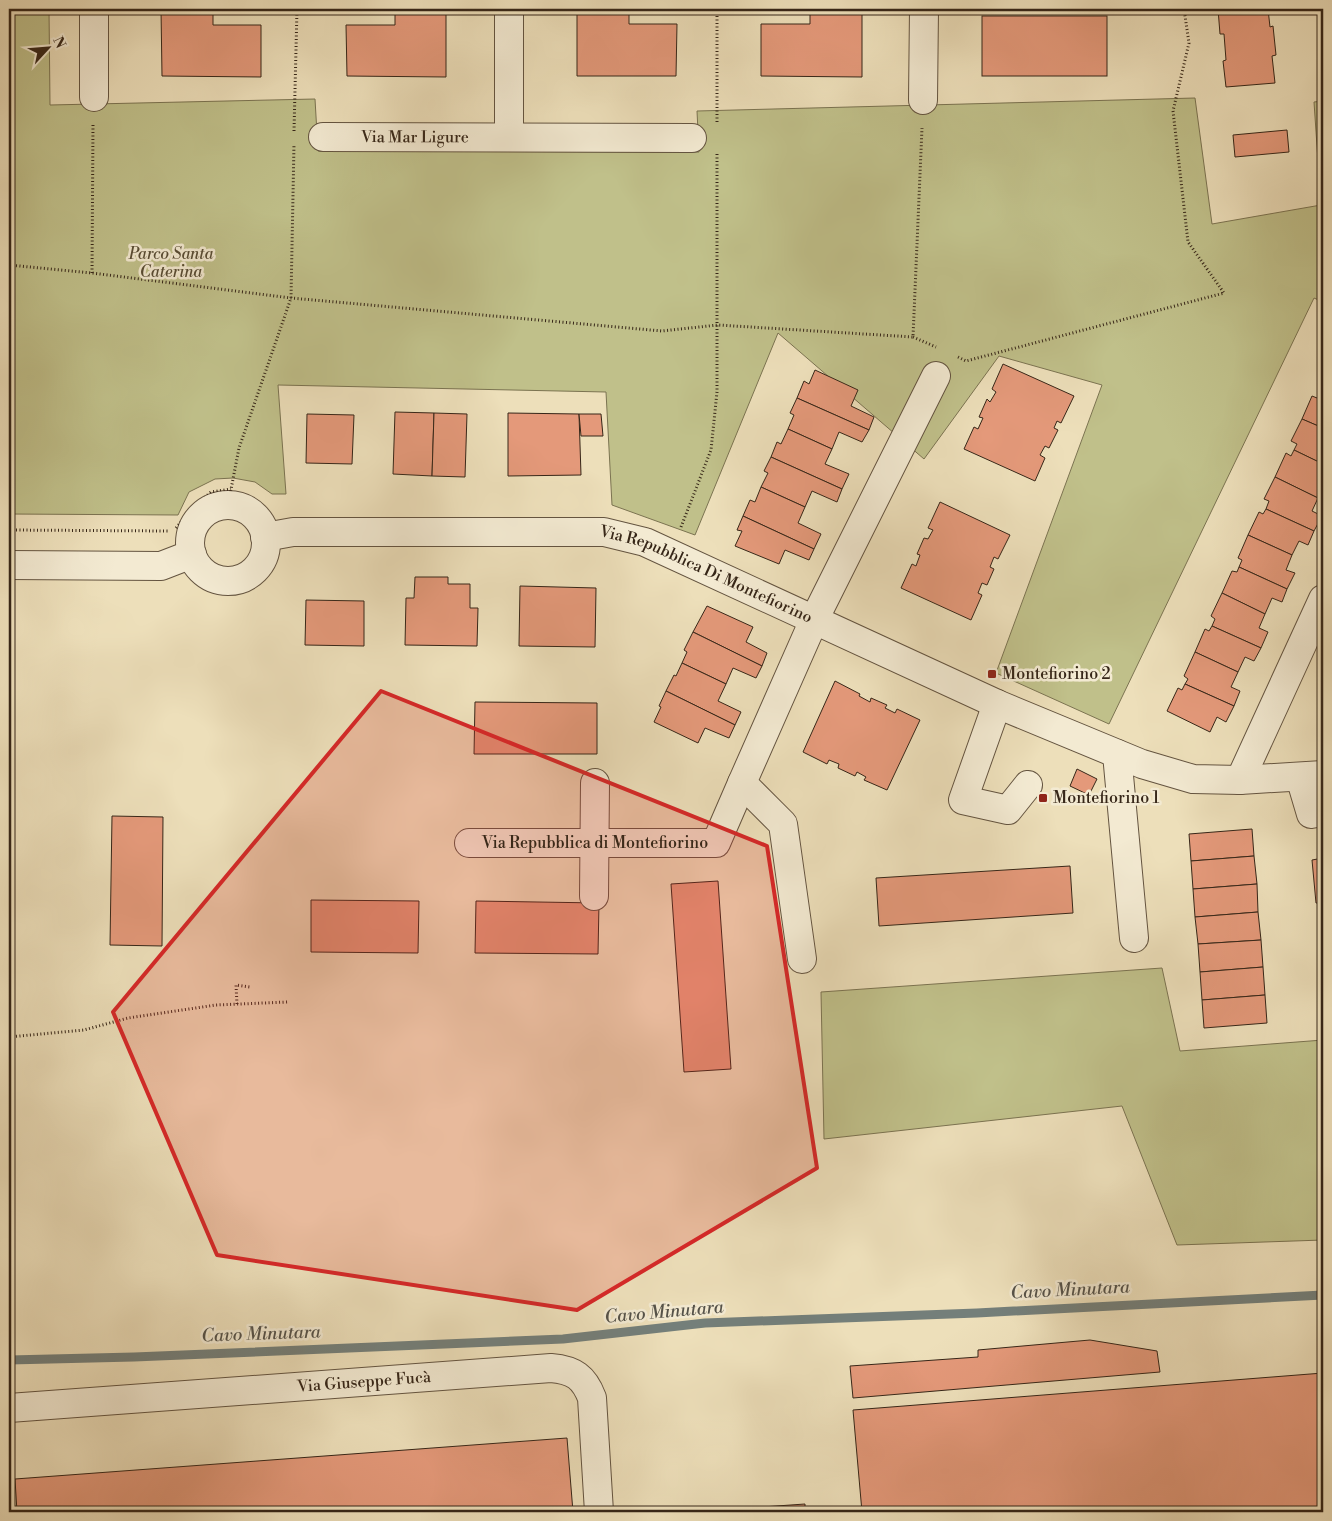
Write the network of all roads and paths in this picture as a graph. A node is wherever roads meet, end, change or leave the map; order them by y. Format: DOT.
graph roads {
  1 [pos="94,9"];
  2 [pos="297,9"];
  3 [pos="509,9"];
  4 [pos="717,9"];
  5 [pos="924,9"];
  6 [pos="1184,9"];
  7 [pos="94,98"];
  8 [pos="923,100"];
  9 [pos="717,128"];
  10 [pos="323,137"];
  11 [pos="509,137"];
  12 [pos="692,138"];
  13 [pos="717,147"];
  14 [pos="9,265"];
  15 [pos="92,273"];
  16 [pos="291,298"];
  17 [pos="718,326"];
  18 [pos="913,337"];
  19 [pos="940,349"];
  20 [pos="957,357"];
  21 [pos="936,376"];
  22 [pos="230,497"];
  23 [pos="9,530"];
  24 [pos="265,537"];
  25 [pos="192,554"];
  26 [pos="671,554"];
  27 [pos="9,565"];
  28 [pos="1323,599"];
  29 [pos="814,620"];
  30 [pos="997,704"];
  31 [pos="1117,754"];
  32 [pos="1312,776"];
  33 [pos="1240,780"];
  34 [pos="595,783"];
  35 [pos="742,783"];
  36 [pos="1028,785"];
  37 [pos="1323,812"];
  38 [pos="469,843"];
  39 [pos="594,843"];
  40 [pos="594,896"];
  41 [pos="1134,938"];
  42 [pos="802,959"];
  43 [pos="250,987"];
  44 [pos="288,1002"];
  45 [pos="237,1004"];
  46 [pos="9,1037"];
  47 [pos="9,1408"];
  48 [pos="599,1512"];
  1 -- 7 [label="street"];
  2 -- 16 [label="path"];
  3 -- 11 [label="street"];
  4 -- 9 [label="path"];
  5 -- 8 [label="street"];
  6 -- 20 [label="path"];
  7 -- 15 [label="path"];
  8 -- 18 [label="path"];
  10 -- 11 [label="street, Via Mar Ligure"];
  11 -- 12 [label="street, Via Mar Ligure"];
  13 -- 17 [label="path"];
  14 -- 15 [label="path"];
  15 -- 16 [label="path"];
  16 -- 17 [label="path"];
  16 -- 22 [label="path"];
  17 -- 18 [label="path"];
  17 -- 26 [label="path"];
  18 -- 19 [label="path"];
  21 -- 29 [label="street"];
  22 -- 23 [label="path"];
  22 -- 24 [label="street"];
  22 -- 25 [label="street"];
  24 -- 25 [label="street"];
  24 -- 26 [label="street, Via Repubblica Di Montefiorino"];
  25 -- 27 [label="street"];
  26 -- 29 [label="street, Via Repubblica Di Montefiorino"];
  28 -- 33 [label="street"];
  29 -- 30 [label="street, Via Repubblica Di Montefiorino"];
  29 -- 35 [label="street"];
  30 -- 31 [label="street, Via Repubblica Di Montefiorino"];
  30 -- 36 [label="street"];
  31 -- 33 [label="street, Via Repubblica Di Montefiorino"];
  31 -- 41 [label="street"];
  32 -- 33 [label="street, Via Repubblica Di Montefiorino"];
  32 -- 37 [label="street"];
  34 -- 39 [label="street"];
  35 -- 39 [label="street, Via Repubblica di Montefiorino"];
  35 -- 42 [label="street"];
  38 -- 39 [label="street, Via Repubblica di Montefiorino"];
  39 -- 40 [label="street"];
  43 -- 45 [label="path"];
  44 -- 45 [label="path"];
  45 -- 46 [label="path"];
  47 -- 48 [label="street, Via Giuseppe Fucà"];
}
